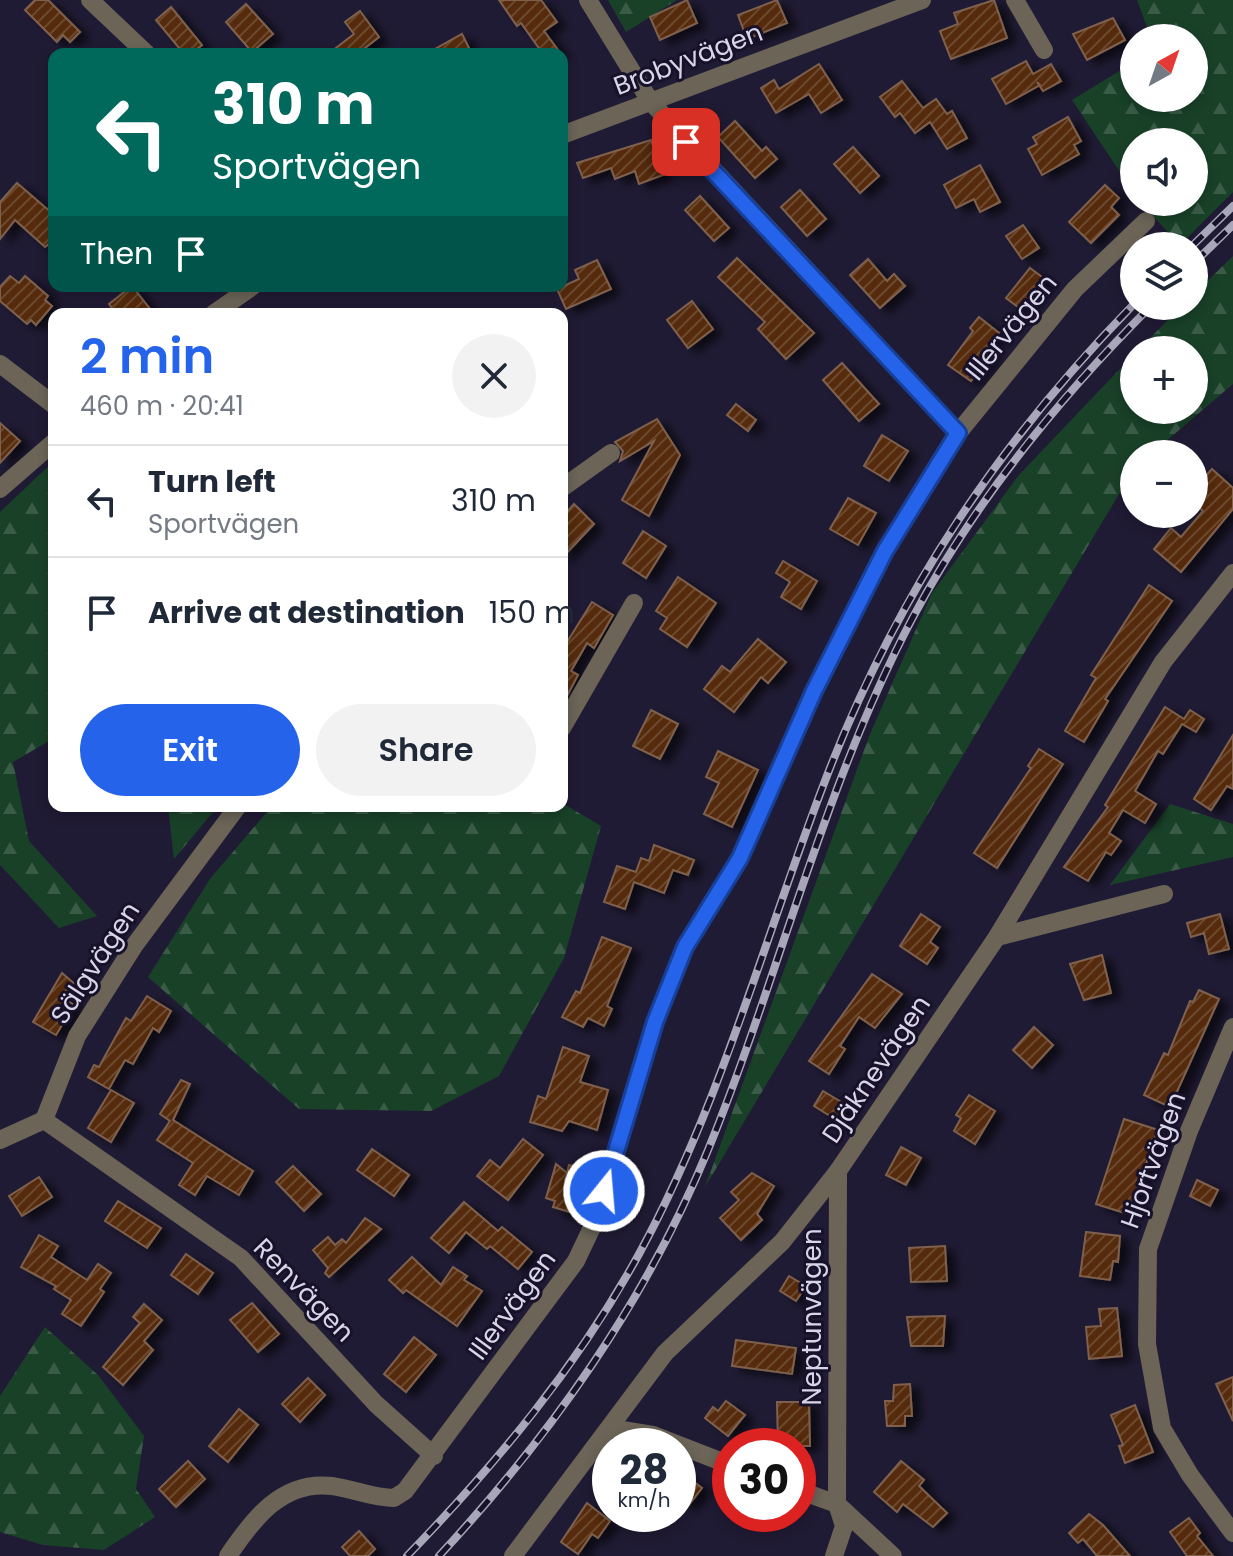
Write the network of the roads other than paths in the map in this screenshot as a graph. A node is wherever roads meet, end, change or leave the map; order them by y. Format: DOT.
graph roads {
  1 [pos="90,0"];
  2 [pos="588,0"];
  3 [pos="922,0"];
  4 [pos="1015,0"];
  5 [pos="141,48"];
  6 [pos="1044,50"];
  7 [pos="650,101"];
  8 [pos="568,133"];
  9 [pos="1146,221"];
  10 [pos="244,292"];
  11 [pos="222,308"];
  12 [pos="0,364"];
  13 [pos="48,400"];
  14 [pos="958,433"];
  15 [pos="48,447"];
  16 [pos="611,453"];
  17 [pos="568,484"];
  18 [pos="0,489"];
  19 [pos="1233,573"];
  20 [pos="634,603"];
  21 [pos="568,718"];
  22 [pos="234,812"];
  23 [pos="1164,894"];
  24 [pos="997,937"];
  25 [pos="1233,1027"];
  26 [pos="44,1120"];
  27 [pos="0,1140"];
  28 [pos="838,1171"];
  29 [pos="610,1428"];
  30 [pos="592,1452"];
  31 [pos="434,1456"];
  32 [pos="816,1496"];
  33 [pos="837,1504"];
  34 [pos="1233,1533"];
  35 [pos="228,1556"];
  36 [pos="513,1556"];
  37 [pos="834,1556"];
  38 [pos="893,1556"];
  1 -- 5 [label="street"];
  2 -- 7 [label="street"];
  3 -- 7 [label="street, Brobyvägen"];
  4 -- 6 [label="street"];
  7 -- 8 [label="street, Brobyvägen"];
  7 -- 14 [label="street"];
  9 -- 14 [label="street, Illervägen"];
  10 -- 11 [label="street"];
  12 -- 13 [label="street"];
  14 -- 31 [label="street, Illervägen"];
  15 -- 18 [label="street"];
  16 -- 17 [label="street"];
  19 -- 24 [label="street, Djäknevägen"];
  20 -- 21 [label="street"];
  22 -- 26 [label="street, Sälgvägen"];
  23 -- 24 [label="street"];
  24 -- 28 [label="street, Djäknevägen"];
  25 -- 34 [label="street, Hjortvägen"];
  26 -- 27 [label="street"];
  26 -- 31 [label="street, Renvägen"];
  28 -- 29 [label="street, Djäknevägen"];
  28 -- 33 [label="street, Neptunvägen"];
  30 -- 36 [label="street, Djäknevägen"];
  31 -- 35 [label="street, Illervägen"];
  32 -- 33 [label="street"];
  33 -- 37 [label="street, Neptunvägen"];
  33 -- 38 [label="street"];
}
